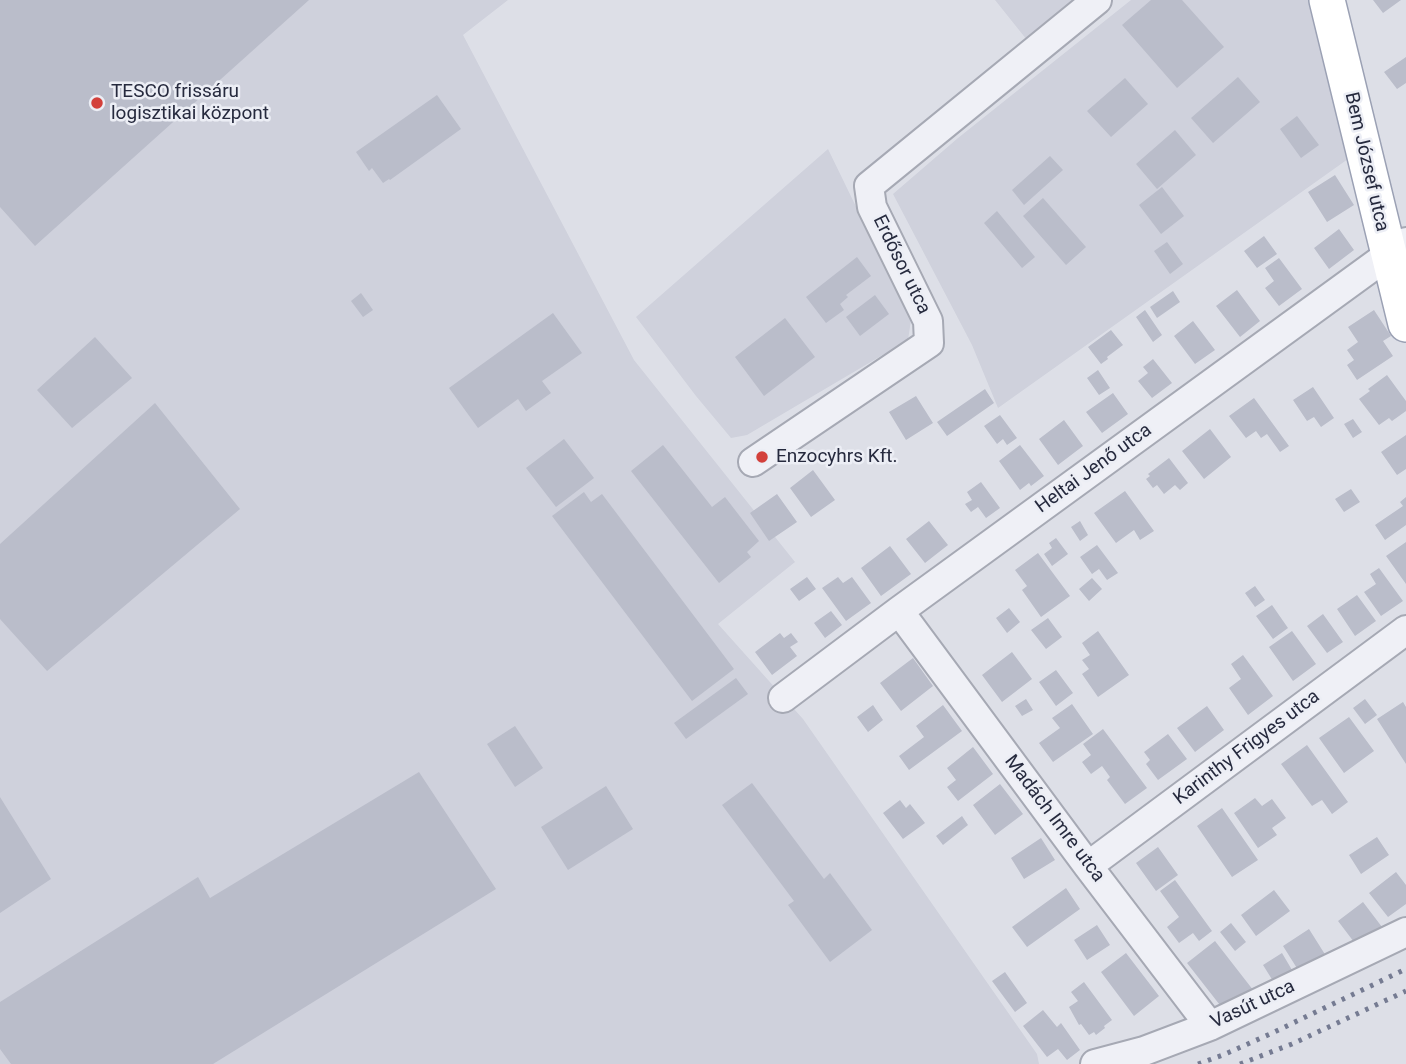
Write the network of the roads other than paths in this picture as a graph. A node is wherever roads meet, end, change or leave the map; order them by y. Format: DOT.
graph roads {
  1 [pos="1097,0"];
  2 [pos="1327,0"];
  3 [pos="1397,248"];
  4 [pos="1406,324"];
  5 [pos="754,462"];
  6 [pos="899,611"];
  7 [pos="1406,630"];
  8 [pos="783,698"];
  9 [pos="1088,866"];
  10 [pos="1406,932"];
  11 [pos="1210,1026"];
  12 [pos="1095,1064"];
  1 -- 5 [label="street, Erdősor utca"];
  2 -- 3 [label="main road, Bem József utca"];
  3 -- 4 [label="main road, Bem József utca"];
  3 -- 6 [label="street, Heltai Jenő utca"];
  6 -- 8 [label="street, Heltai Jenő utca"];
  6 -- 9 [label="street, Madách Imre utca"];
  7 -- 9 [label="street, Karinthy Frigyes utca"];
  9 -- 11 [label="street, Madách Imre utca"];
  10 -- 11 [label="street, Vasút utca"];
  11 -- 12 [label="street, Vasút utca"];
}
